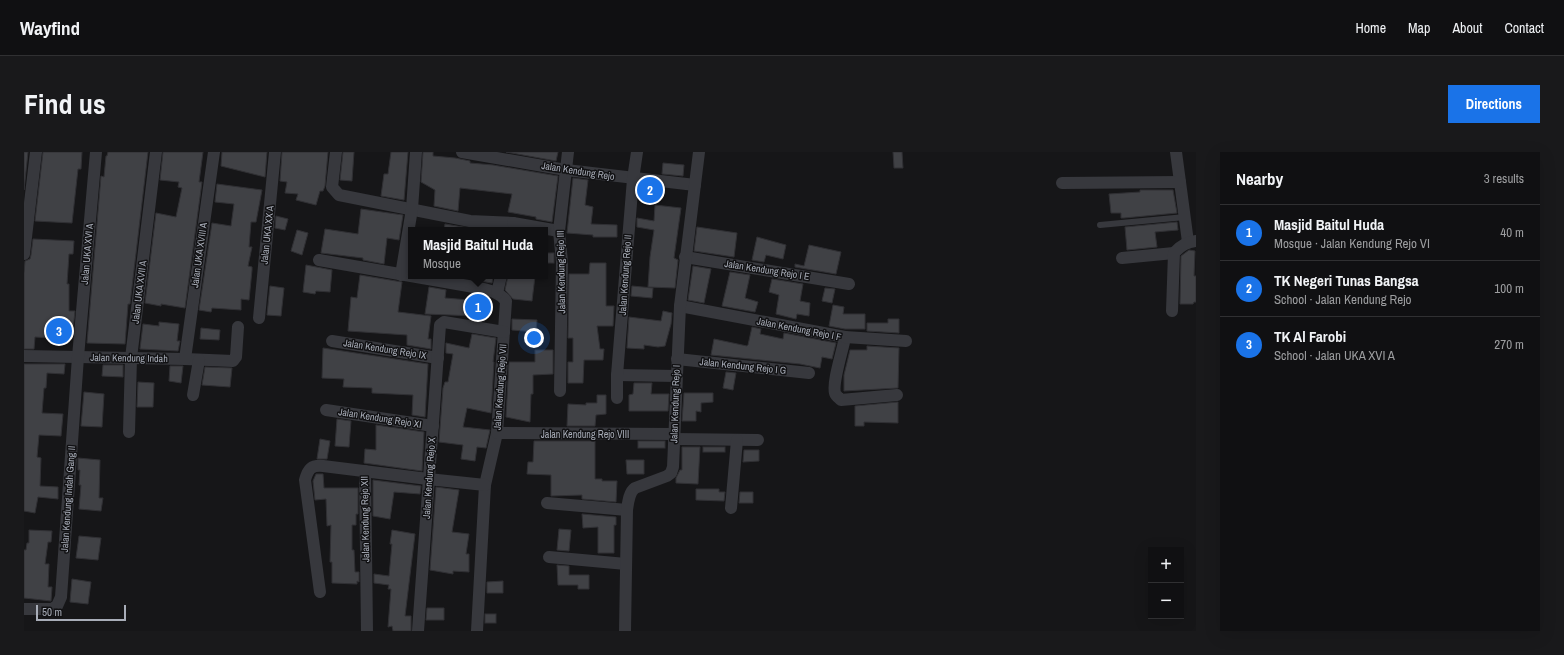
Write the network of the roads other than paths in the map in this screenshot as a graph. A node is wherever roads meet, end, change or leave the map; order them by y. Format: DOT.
graph roads {
  1 [pos="36,152"];
  2 [pos="96,152"];
  3 [pos="156,152"];
  4 [pos="214,152"];
  5 [pos="275,152"];
  6 [pos="336,152"];
  7 [pos="416,152"];
  8 [pos="462,152"];
  9 [pos="568,152"];
  10 [pos="637,152"];
  11 [pos="698,152"];
  12 [pos="1176,152"];
  13 [pos="566,170"];
  14 [pos="633,179"];
  15 [pos="1062,182"];
  16 [pos="1180,182"];
  17 [pos="695,185"];
  18 [pos="412,209"];
  19 [pos="1185,217"];
  20 [pos="1100,225"];
  21 [pos="409,227"];
  22 [pos="512,227"];
  23 [pos="548,230"];
  24 [pos="560,231"];
  25 [pos="408,233"];
  26 [pos="1192,241"];
  27 [pos="1174,253"];
  28 [pos="24,254"];
  29 [pos="685,257"];
  30 [pos="1122,258"];
  31 [pos="319,260"];
  32 [pos="401,274"];
  33 [pos="408,275"];
  34 [pos="429,279"];
  35 [pos="500,279"];
  36 [pos="850,284"];
  37 [pos="497,293"];
  38 [pos="680,306"];
  39 [pos="1172,311"];
  40 [pos="259,318"];
  41 [pos="238,327"];
  42 [pos="504,332"];
  43 [pos="846,337"];
  44 [pos="332,341"];
  45 [pos="906,341"];
  46 [pos="24,356"];
  47 [pos="78,357"];
  48 [pos="131,358"];
  49 [pos="438,358"];
  50 [pos="185,359"];
  51 [pos="677,359"];
  52 [pos="199,360"];
  53 [pos="809,373"];
  54 [pos="617,375"];
  55 [pos="676,376"];
  56 [pos="560,392"];
  57 [pos="193,395"];
  58 [pos="897,395"];
  59 [pos="618,398"];
  60 [pos="326,410"];
  61 [pos="433,426"];
  62 [pos="129,432"];
  63 [pos="497,433"];
  64 [pos="674,437"];
  65 [pos="737,440"];
  66 [pos="758,440"];
  67 [pos="364,471"];
  68 [pos="428,480"];
  69 [pos="486,485"];
  70 [pos="547,503"];
  71 [pos="731,508"];
  72 [pos="627,510"];
  73 [pos="550,557"];
  74 [pos="626,564"];
  75 [pos="320,592"];
  76 [pos="24,609"];
  77 [pos="367,631"];
  78 [pos="418,631"];
  79 [pos="477,631"];
  80 [pos="625,631"];
  1 -- 28 [label="street"];
  2 -- 47 [label="street, Jalan UKA XVI A"];
  3 -- 48 [label="street, Jalan UKA XVII A"];
  4 -- 50 [label="street, Jalan UKA XVIII A"];
  5 -- 40 [label="street, Jalan UKA XX A"];
  6 -- 18 [label="street"];
  7 -- 18 [label="street"];
  8 -- 13 [label="street, Jalan Kendung Rejo"];
  9 -- 13 [label="street, Jalan Kendung Rejo III"];
  10 -- 14 [label="street, Jalan Kendung Rejo II"];
  11 -- 17 [label="street, Jalan Kendung Rejo I"];
  12 -- 16 [label="street"];
  13 -- 14 [label="street, Jalan Kendung Rejo"];
  13 -- 24 [label="street, Jalan Kendung Rejo III"];
  14 -- 17 [label="street, Jalan Kendung Rejo"];
  14 -- 54 [label="street, Jalan Kendung Rejo II"];
  15 -- 16 [label="street"];
  16 -- 19 [label="street"];
  17 -- 29 [label="street, Jalan Kendung Rejo I"];
  18 -- 21 [label="street"];
  18 -- 22 [label="street"];
  19 -- 20 [label="lane"];
  19 -- 26 [label="street"];
  23 -- 24 [label="street"];
  24 -- 56 [label="street, Jalan Kendung Rejo III"];
  25 -- 32 [label="street"];
  26 -- 27 [label="street"];
  27 -- 30 [label="street"];
  27 -- 39 [label="street"];
  29 -- 36 [label="street, Jalan Kendung Rejo I E"];
  29 -- 38 [label="street, Jalan Kendung Rejo I"];
  31 -- 32 [label="street"];
  32 -- 33 [label="street"];
  34 -- 37 [label="street"];
  35 -- 37 [label="street"];
  37 -- 42 [label="street, Jalan Kendung Rejo VII"];
  38 -- 43 [label="street, Jalan Kendung Rejo I F"];
  38 -- 51 [label="street, Jalan Kendung Rejo I"];
  41 -- 52 [label="street, Jalan Kendung Indah"];
  42 -- 49 [label="street, Jalan Kendung Rejo X"];
  42 -- 63 [label="street, Jalan Kendung Rejo VII"];
  43 -- 45 [label="street"];
  43 -- 58 [label="street, Jalan Kendung Rejo I F"];
  44 -- 49 [label="street, Jalan Kendung Rejo IX"];
  46 -- 47 [label="street, Jalan Kendung Indah"];
  47 -- 48 [label="street, Jalan Kendung Indah"];
  47 -- 76 [label="street, Jalan Kendung Indah Gang II"];
  48 -- 50 [label="street, Jalan Kendung Indah"];
  48 -- 62 [label="street, Jalan UKA XVII A"];
  49 -- 61 [label="street, Jalan Kendung Rejo X"];
  50 -- 52 [label="street, Jalan Kendung Indah"];
  51 -- 53 [label="street, Jalan Kendung Rejo I G"];
  51 -- 55 [label="street, Jalan Kendung Rejo I"];
  52 -- 57 [label="street"];
  54 -- 55 [label="street"];
  54 -- 59 [label="street, Jalan Kendung Rejo II"];
  55 -- 64 [label="street, Jalan Kendung Rejo I"];
  60 -- 61 [label="street, Jalan Kendung Rejo XI"];
  61 -- 68 [label="street, Jalan Kendung Rejo X"];
  63 -- 64 [label="street, Jalan Kendung Rejo VIII"];
  63 -- 69 [label="street, Jalan Kendung Rejo VII"];
  64 -- 65 [label="street, Jalan Kendung Rejo VIII"];
  64 -- 72 [label="street, Jalan Kendung Rejo I"];
  65 -- 66 [label="street, Jalan Kendung Rejo VIII"];
  65 -- 71 [label="street"];
  67 -- 68 [label="street, Jalan Kendung Rejo XII"];
  67 -- 75 [label="street"];
  67 -- 77 [label="street, Jalan Kendung Rejo XII"];
  68 -- 69 [label="street, Jalan Kendung Rejo XII"];
  68 -- 78 [label="street, Jalan Kendung Rejo X"];
  69 -- 79 [label="street, Jalan Kendung Rejo VII"];
  70 -- 72 [label="street"];
  72 -- 74 [label="street, Jalan Kendung Rejo I"];
  73 -- 74 [label="street"];
  74 -- 80 [label="street, Jalan Kendung Rejo I"];
}
